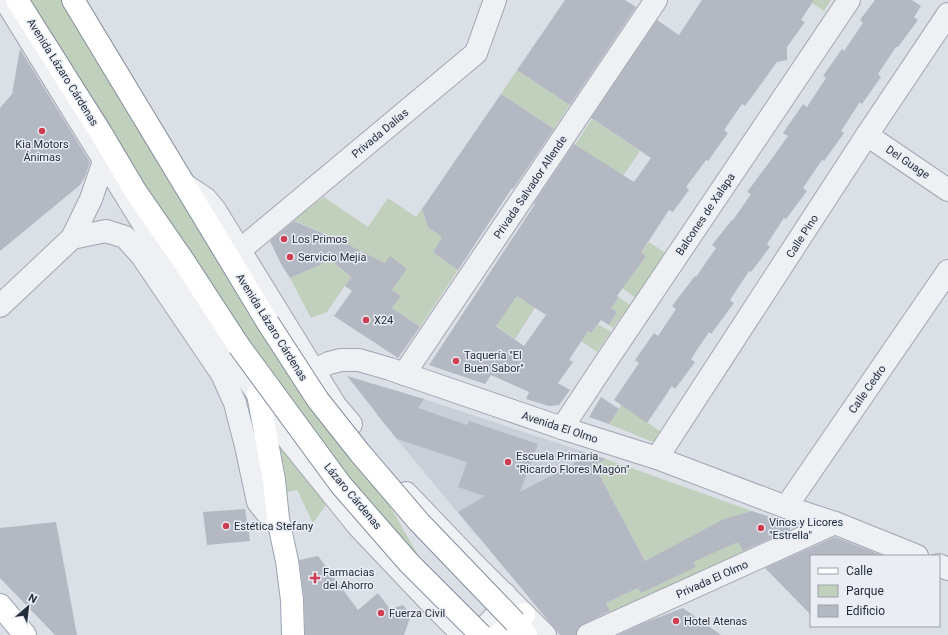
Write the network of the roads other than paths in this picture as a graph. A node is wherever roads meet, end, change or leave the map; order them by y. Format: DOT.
graph roads {
  1 [pos="5,0"];
  2 [pos="17,0"];
  3 [pos="73,0"];
  4 [pos="495,0"];
  5 [pos="656,0"];
  6 [pos="849,0"];
  7 [pos="948,14"];
  8 [pos="867,135"];
  9 [pos="104,161"];
  10 [pos="185,185"];
  11 [pos="948,190"];
  12 [pos="72,238"];
  13 [pos="240,250"];
  14 [pos="948,271"];
  15 [pos="0,306"];
  16 [pos="239,346"];
  17 [pos="314,370"];
  18 [pos="404,374"];
  19 [pos="258,394"];
  20 [pos="562,428"];
  21 [pos="657,458"];
  22 [pos="786,507"];
  23 [pos="278,519"];
  24 [pos="835,523"];
  25 [pos="915,555"];
  26 [pos="505,594"];
  27 [pos="0,605"];
  28 [pos="516,627"];
  29 [pos="462,633"];
  30 [pos="25,635"];
  31 [pos="293,635"];
  32 [pos="481,635"];
  33 [pos="545,635"];
  34 [pos="588,635"];
  1 -- 9 [label="street"];
  2 -- 16 [label="main road, Avenida Lázaro Cárdenas"];
  3 -- 10 [label="main road, Avenida Lázaro Cárdenas"];
  4 -- 13 [label="street, Privada Dalías"];
  5 -- 18 [label="street, Privada Salvador Allende"];
  6 -- 20 [label="street, Balcones de Xalapa"];
  7 -- 8 [label="street, Calle Pino"];
  8 -- 11 [label="street, Del Guage"];
  8 -- 21 [label="street, Calle Pino"];
  9 -- 12 [label="street"];
  9 -- 19 [label="street"];
  10 -- 13 [label="street"];
  10 -- 28 [label="main road, Avenida Lázaro Cárdenas, bridge"];
  12 -- 15 [label="street"];
  12 -- 23 [label="street"];
  13 -- 17 [label="street"];
  14 -- 22 [label="street, Calle Cedro"];
  16 -- 32 [label="main road, Lázaro Cárdenas, bridge"];
  17 -- 18 [label="street, Avenida El Olmo"];
  17 -- 26 [label="street"];
  18 -- 20 [label="street, Avenida El Olmo"];
  19 -- 23 [label="main road"];
  19 -- 29 [label="street"];
  20 -- 21 [label="street, Avenida El Olmo"];
  21 -- 22 [label="street, Avenida El Olmo"];
  22 -- 24 [label="street, Avenida El Olmo"];
  23 -- 31 [label="main road"];
  24 -- 25 [label="street, Avenida El Olmo"];
  24 -- 34 [label="street, Privada El Olmo"];
  26 -- 28 [label="street"];
  26 -- 29 [label="street"];
  27 -- 30 [label="main road"];
  28 -- 33 [label="street"];
}
